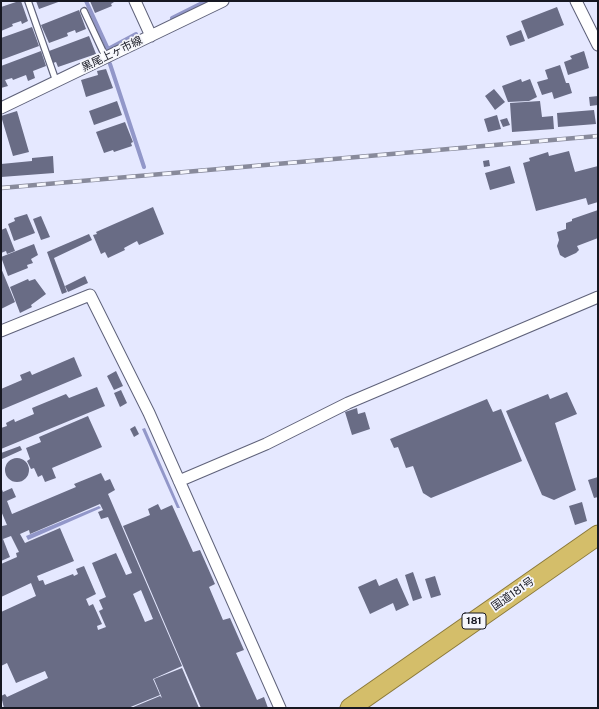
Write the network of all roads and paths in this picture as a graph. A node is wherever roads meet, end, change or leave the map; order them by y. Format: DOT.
graph roads {
  1 [pos="28,1"];
  2 [pos="135,1"];
  3 [pos="223,1"];
  4 [pos="576,1"];
  5 [pos="84,11"];
  6 [pos="151,36"];
  7 [pos="598,45"];
  8 [pos="106,58"];
  9 [pos="56,81"];
  10 [pos="1,108"];
  11 [pos="598,297"];
  12 [pos="1,331"];
  13 [pos="179,481"];
  14 [pos="598,535"];
  15 [pos="280,708"];
  16 [pos="350,708"];
  1 -- 9 [label="lane"];
  2 -- 6 [label="street"];
  3 -- 6 [label="street, 黒尾上ヶ市線"];
  4 -- 7 [label="street"];
  5 -- 8 [label="lane"];
  6 -- 8 [label="street, 黒尾上ヶ市線"];
  8 -- 9 [label="street, 黒尾上ヶ市線"];
  9 -- 10 [label="street, 黒尾上ヶ市線"];
  11 -- 13 [label="street"];
  12 -- 13 [label="street"];
  13 -- 15 [label="street"];
  14 -- 16 [label="highway, 国道181号 / 181"];
}
